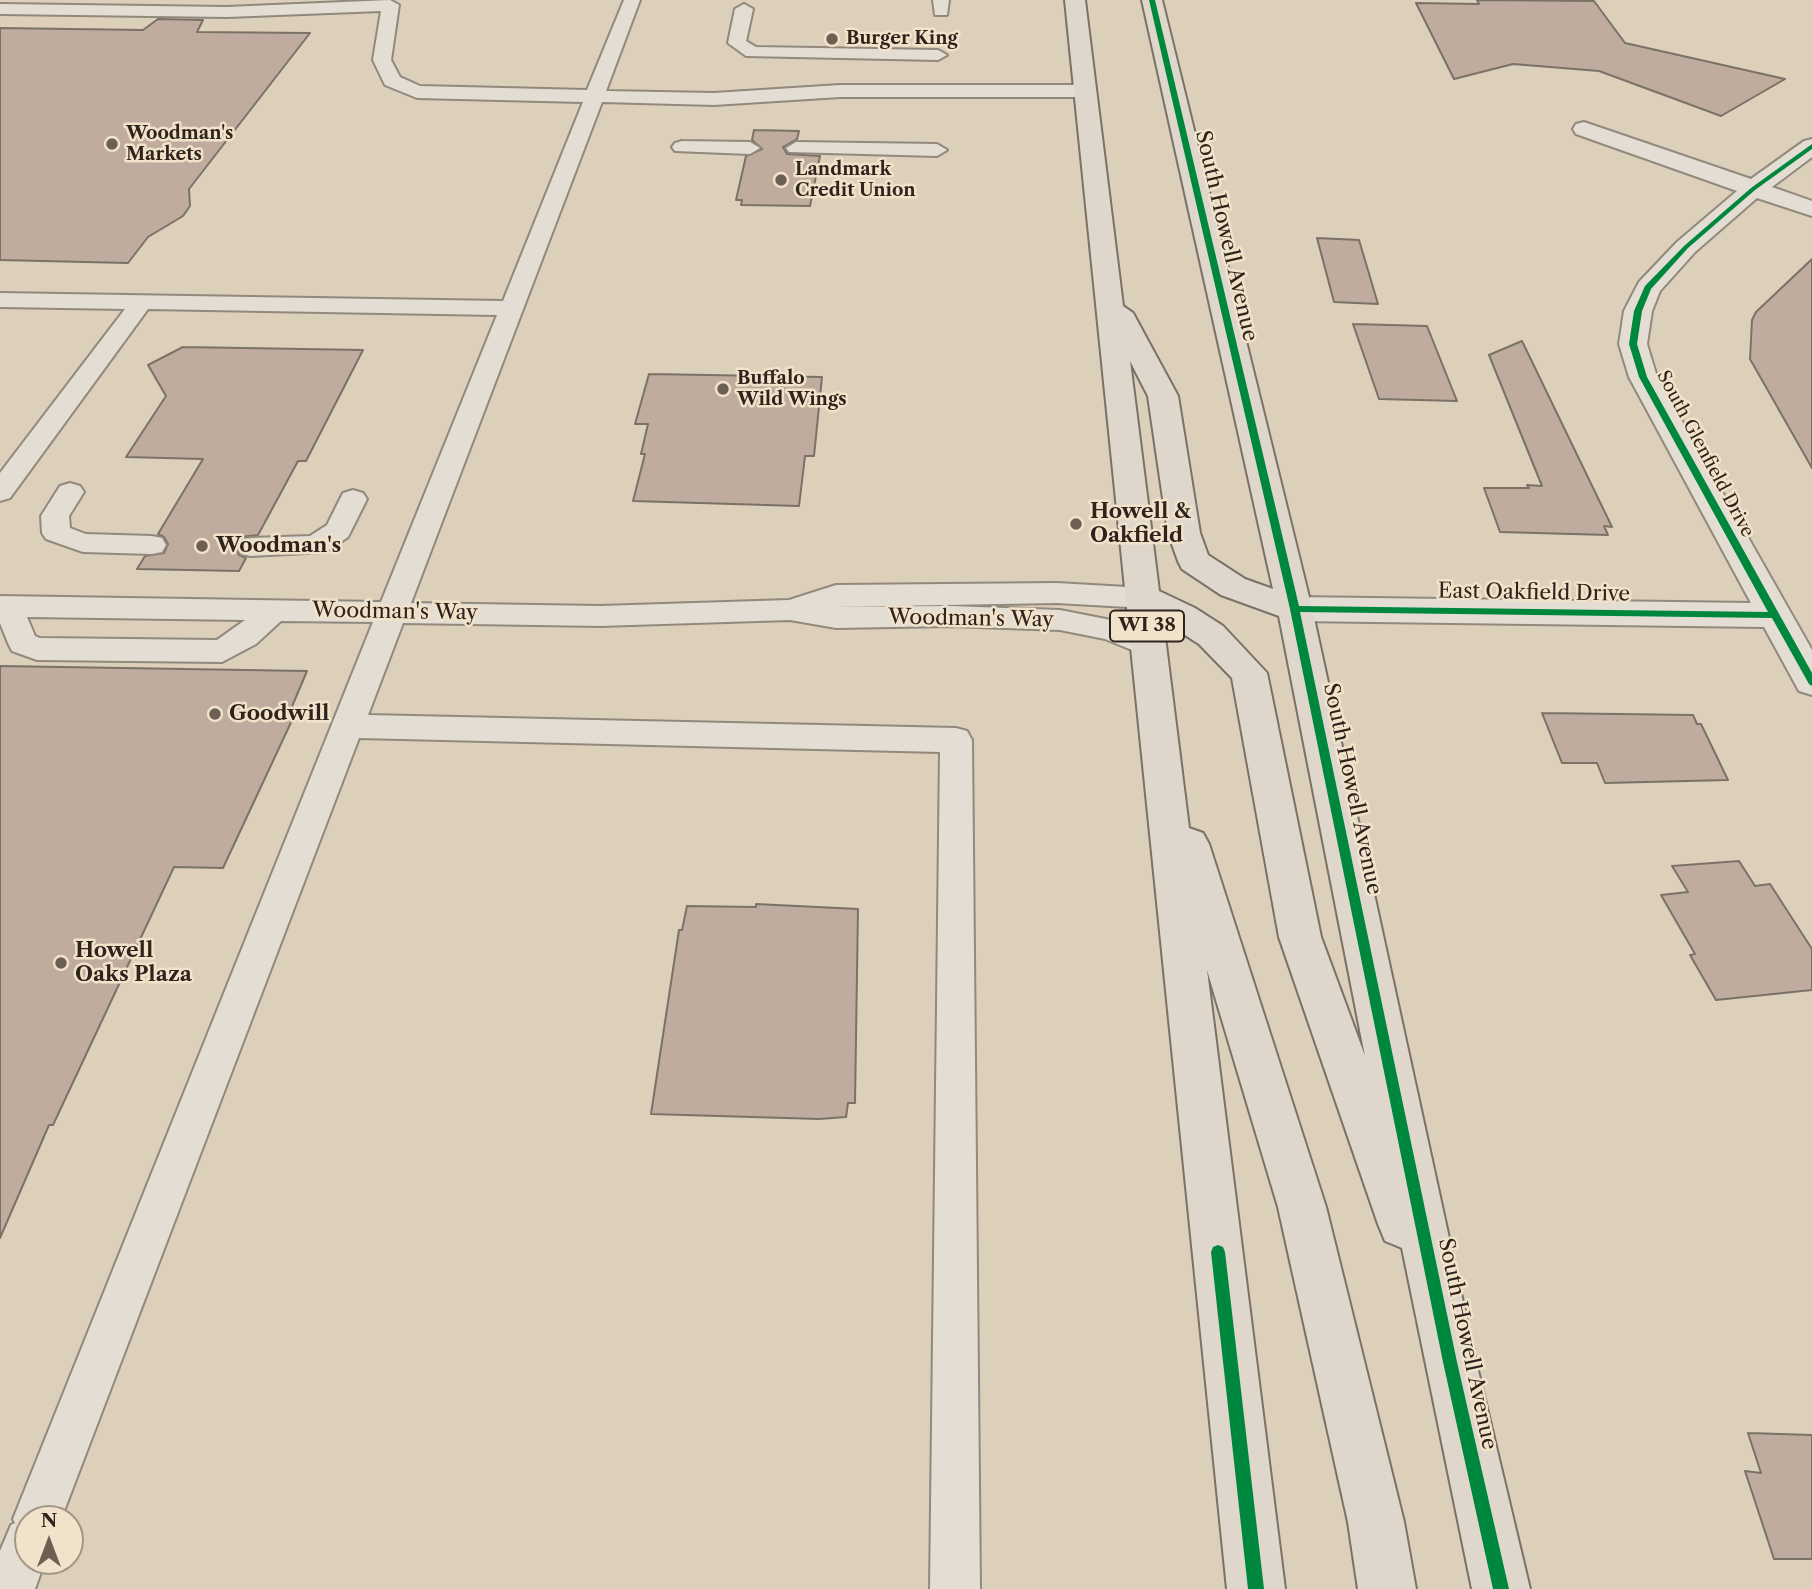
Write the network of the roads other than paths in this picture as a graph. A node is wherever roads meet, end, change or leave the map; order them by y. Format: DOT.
graph roads {
  1 [pos="632,0"];
  2 [pos="1075,0"];
  3 [pos="1152,0"];
  4 [pos="0,9"];
  5 [pos="744,9"];
  6 [pos="938,55"];
  7 [pos="592,97"];
  8 [pos="714,99"];
  9 [pos="1081,104"];
  10 [pos="1043,110"];
  11 [pos="1584,130"];
  12 [pos="682,146"];
  13 [pos="1812,146"];
  14 [pos="750,148"];
  15 [pos="796,148"];
  16 [pos="937,150"];
  17 [pos="1753,189"];
  18 [pos="1812,209"];
  19 [pos="1108,292"];
  20 [pos="0,300"];
  21 [pos="142,302"];
  22 [pos="509,308"];
  23 [pos="0,492"];
  24 [pos="70,492"];
  25 [pos="353,499"];
  26 [pos="152,545"];
  27 [pos="251,547"];
  28 [pos="1145,598"];
  29 [pos="4,606"];
  30 [pos="1295,609"];
  31 [pos="275,610"];
  32 [pos="790,610"];
  33 [pos="393,612"];
  34 [pos="1773,615"];
  35 [pos="1149,646"];
  36 [pos="1812,682"];
  37 [pos="348,726"];
  38 [pos="1163,762"];
  39 [pos="1450,1362"];
  40 [pos="42,1505"];
  41 [pos="955,1589"];
  42 [pos="1256,1589"];
  43 [pos="1387,1589"];
  44 [pos="1501,1589"];
  1 -- 7 [label="lane"];
  2 -- 9 [label="main road, WI 38"];
  3 -- 30 [label="main road, South Howell Avenue"];
  4 -- 7 [label="lane"];
  5 -- 6 [label="lane"];
  7 -- 8 [label="lane"];
  7 -- 22 [label="lane"];
  8 -- 9 [label="lane"];
  8 -- 10 [label="lane"];
  9 -- 19 [label="main road, WI 38"];
  11 -- 17 [label="street"];
  12 -- 14 [label="lane"];
  13 -- 17 [label="street, South Glenfield Drive"];
  15 -- 16 [label="lane"];
  17 -- 18 [label="street"];
  17 -- 34 [label="street, South Glenfield Drive"];
  19 -- 28 [label="main road, WI 38"];
  19 -- 30 [label="main road"];
  20 -- 21 [label="lane"];
  21 -- 22 [label="lane"];
  21 -- 23 [label="lane"];
  22 -- 33 [label="lane"];
  24 -- 26 [label="lane"];
  25 -- 27 [label="lane"];
  28 -- 32 [label="lane, Woodman's Way"];
  28 -- 35 [label="main road, WI 38"];
  28 -- 39 [label="main road"];
  29 -- 31 [label="lane, Woodman's Way"];
  29 -- 31 [label="lane"];
  30 -- 34 [label="street, East Oakfield Drive"];
  30 -- 39 [label="main road, South Howell Avenue"];
  31 -- 33 [label="lane, Woodman's Way"];
  32 -- 33 [label="lane, Woodman's Way"];
  32 -- 35 [label="lane, Woodman's Way"];
  33 -- 37 [label="lane"];
  34 -- 36 [label="street, South Glenfield Drive"];
  35 -- 38 [label="main road, WI 38"];
  37 -- 40 [label="lane"];
  37 -- 41 [label="lane"];
  38 -- 42 [label="main road, WI 38"];
  38 -- 43 [label="main road"];
  39 -- 44 [label="main road, South Howell Avenue"];
}
